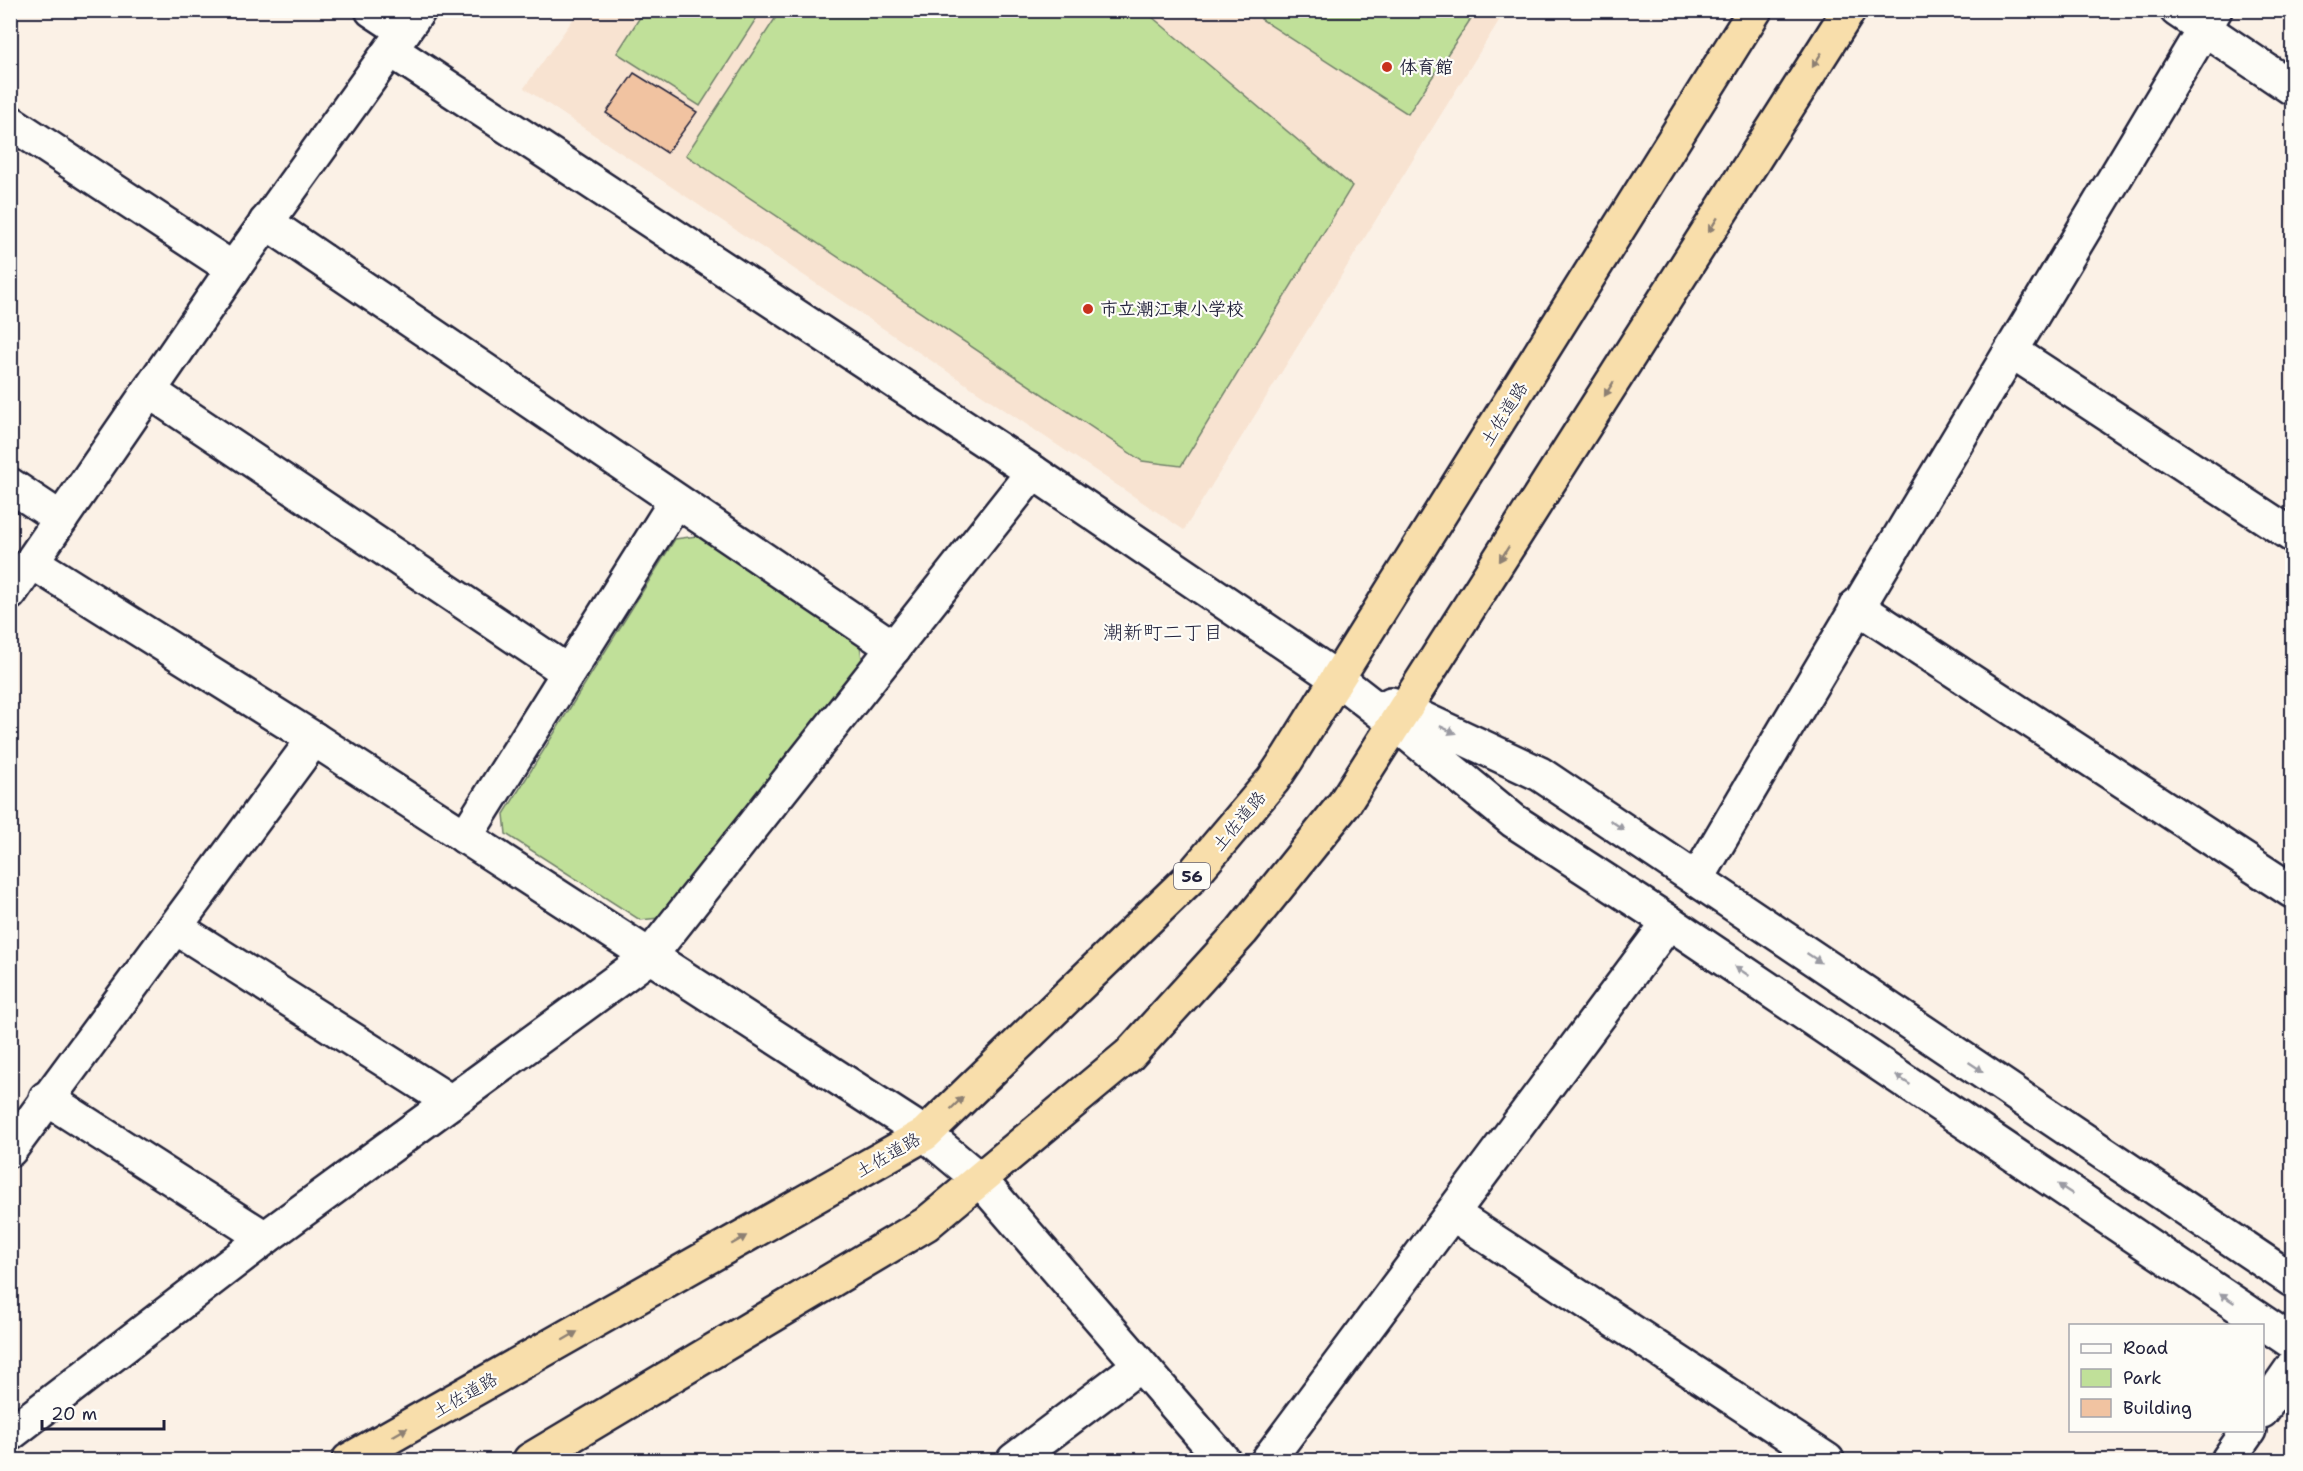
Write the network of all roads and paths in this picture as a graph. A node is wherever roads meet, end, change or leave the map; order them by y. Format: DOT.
graph roads {
  1 [pos="372,10"];
  2 [pos="1755,10"];
  3 [pos="1849,10"];
  4 [pos="2177,10"];
  5 [pos="2210,20"];
  6 [pos="404,31"];
  7 [pos="2292,88"];
  8 [pos="10,122"];
  9 [pos="267,222"];
  10 [pos="233,269"];
  11 [pos="2013,352"];
  12 [pos="149,391"];
  13 [pos="1034,472"];
  14 [pos="10,485"];
  15 [pos="676,501"];
  16 [pos="61,519"];
  17 [pos="2292,535"];
  18 [pos="32,562"];
  19 [pos="10,593"];
  20 [pos="1856,606"];
  21 [pos="894,648"];
  22 [pos="568,672"];
  23 [pos="1338,679"];
  24 [pos="1401,717"];
  25 [pos="314,739"];
  26 [pos="465,837"];
  27 [pos="1696,879"];
  28 [pos="2292,891"];
  29 [pos="1669,922"];
  30 [pos="174,927"];
  31 [pos="649,957"];
  32 [pos="46,1098"];
  33 [pos="451,1102"];
  34 [pos="925,1134"];
  35 [pos="10,1150"];
  36 [pos="980,1180"];
  37 [pos="1453,1214"];
  38 [pos="265,1238"];
  39 [pos="2292,1280"];
  40 [pos="2292,1342"];
  41 [pos="1140,1365"];
  42 [pos="2292,1368"];
  43 [pos="2264,1408"];
  44 [pos="2248,1432"];
  45 [pos="10,1434"];
  46 [pos="349,1461"];
  47 [pos="530,1461"];
  48 [pos="1014,1461"];
  49 [pos="1223,1461"];
  50 [pos="1268,1461"];
  51 [pos="1827,1461"];
  52 [pos="2228,1461"];
  1 -- 6 [label="street"];
  2 -- 23 [label="highway, 土佐道路 / 56"];
  3 -- 24 [label="highway, one-way"];
  4 -- 5 [label="street"];
  5 -- 7 [label="street"];
  5 -- 11 [label="street"];
  6 -- 9 [label="street"];
  6 -- 13 [label="street"];
  8 -- 10 [label="street"];
  9 -- 10 [label="street"];
  9 -- 15 [label="street"];
  10 -- 12 [label="street"];
  11 -- 17 [label="street"];
  11 -- 20 [label="street"];
  12 -- 16 [label="street"];
  12 -- 22 [label="street"];
  13 -- 21 [label="street"];
  13 -- 23 [label="street"];
  14 -- 16 [label="street"];
  15 -- 21 [label="street"];
  15 -- 22 [label="street"];
  16 -- 18 [label="street"];
  18 -- 19 [label="street"];
  18 -- 25 [label="street"];
  20 -- 27 [label="street"];
  20 -- 28 [label="street"];
  21 -- 31 [label="street"];
  22 -- 26 [label="street"];
  23 -- 24 [label="street"];
  34 -- 23 [label="highway, 土佐道路 / 56, one-way"];
  24 -- 27 [label="street, one-way"];
  24 -- 29 [label="street"];
  24 -- 36 [label="highway"];
  25 -- 26 [label="street"];
  25 -- 30 [label="street"];
  26 -- 31 [label="street"];
  27 -- 39 [label="street, one-way"];
  29 -- 37 [label="street"];
  40 -- 29 [label="street, one-way"];
  30 -- 32 [label="street"];
  30 -- 33 [label="street"];
  31 -- 33 [label="street"];
  31 -- 34 [label="street"];
  32 -- 35 [label="street"];
  32 -- 38 [label="street"];
  33 -- 38 [label="street"];
  34 -- 36 [label="street"];
  46 -- 34 [label="highway, 土佐道路 / 56, one-way"];
  36 -- 41 [label="street"];
  36 -- 47 [label="highway"];
  37 -- 50 [label="street"];
  37 -- 51 [label="street"];
  38 -- 45 [label="street"];
  41 -- 48 [label="street"];
  41 -- 49 [label="street"];
  42 -- 43 [label="street"];
  44 -- 52 [label="street"];
}
